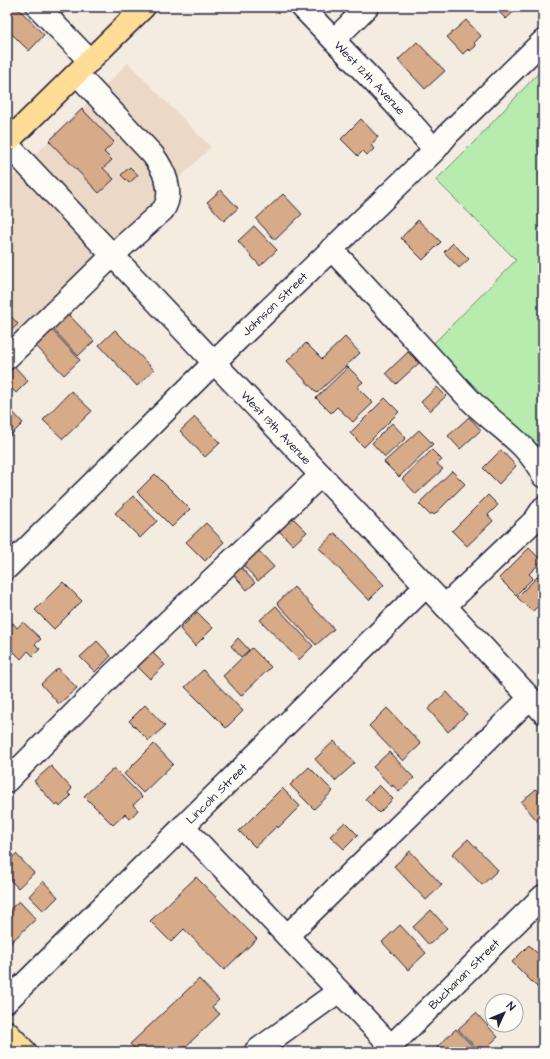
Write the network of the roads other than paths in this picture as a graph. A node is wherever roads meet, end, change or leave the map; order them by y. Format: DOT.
graph roads {
  1 [pos="38,7"];
  2 [pos="144,7"];
  3 [pos="302,7"];
  4 [pos="367,7"];
  5 [pos="334,40"];
  6 [pos="543,40"];
  7 [pos="83,67"];
  8 [pos="7,143"];
  9 [pos="435,150"];
  10 [pos="331,249"];
  11 [pos="112,255"];
  12 [pos="7,358"];
  13 [pos="215,363"];
  14 [pos="321,475"];
  15 [pos="543,476"];
  16 [pos="543,508"];
  17 [pos="7,568"];
  18 [pos="426,586"];
  19 [pos="445,606"];
  20 [pos="536,705"];
  21 [pos="7,780"];
  22 [pos="183,826"];
  23 [pos="543,896"];
  24 [pos="287,936"];
  25 [pos="338,991"];
  26 [pos="7,1001"];
  27 [pos="7,1032"];
  28 [pos="388,1049"];
  29 [pos="256,1051"];
  30 [pos="26,1052"];
  1 -- 7 [label="street"];
  2 -- 7 [label="main road"];
  3 -- 5 [label="street, West 12th Avenue"];
  4 -- 5 [label="street"];
  5 -- 9 [label="street, West 12th Avenue"];
  6 -- 9 [label="street, Johnson Street"];
  7 -- 8 [label="main road"];
  7 -- 11 [label="street"];
  8 -- 11 [label="street, West 13th Avenue"];
  9 -- 10 [label="street, Johnson Street"];
  10 -- 13 [label="street, Johnson Street"];
  10 -- 15 [label="street"];
  11 -- 12 [label="street"];
  11 -- 13 [label="street, West 13th Avenue"];
  13 -- 14 [label="street, West 13th Avenue"];
  13 -- 17 [label="street, Johnson Street"];
  14 -- 18 [label="street, West 13th Avenue"];
  14 -- 21 [label="street"];
  16 -- 19 [label="street"];
  18 -- 19 [label="street, West 13th Avenue"];
  18 -- 22 [label="street, Lincoln Street"];
  19 -- 20 [label="street, West 13th Avenue"];
  20 -- 24 [label="street"];
  22 -- 24 [label="street"];
  22 -- 26 [label="street, Lincoln Street"];
  23 -- 28 [label="street, Buchanan Street"];
  24 -- 25 [label="street"];
  25 -- 28 [label="street"];
  25 -- 29 [label="street"];
  27 -- 30 [label="main road"];
}
